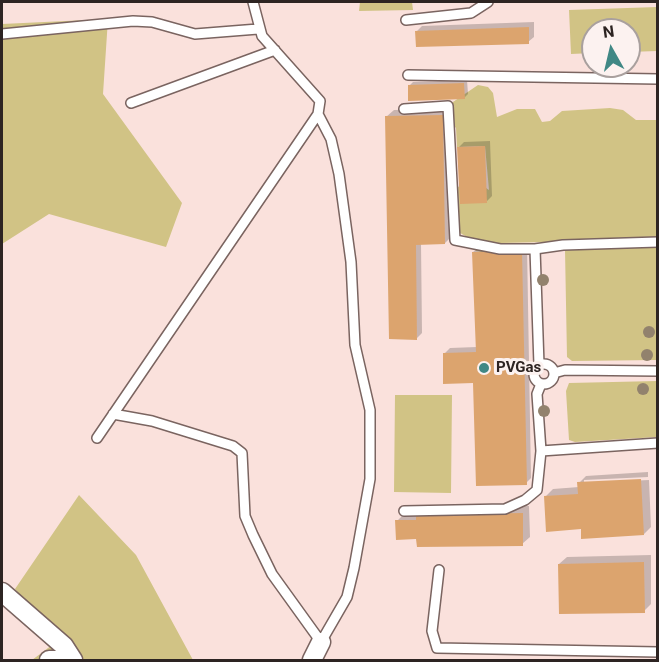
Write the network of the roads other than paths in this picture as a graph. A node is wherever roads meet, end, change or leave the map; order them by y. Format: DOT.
graph roads {
  1 [pos="253,2"];
  2 [pos="488,2"];
  3 [pos="406,20"];
  4 [pos="258,29"];
  5 [pos="2,34"];
  6 [pos="276,50"];
  7 [pos="408,75"];
  8 [pos="657,79"];
  9 [pos="131,103"];
  10 [pos="404,109"];
  11 [pos="318,114"];
  12 [pos="657,242"];
  13 [pos="535,249"];
  14 [pos="539,365"];
  15 [pos="657,371"];
  16 [pos="554,374"];
  17 [pos="540,384"];
  18 [pos="113,414"];
  19 [pos="97,438"];
  20 [pos="657,443"];
  21 [pos="540,451"];
  22 [pos="404,511"];
  23 [pos="439,570"];
  24 [pos="2,592"];
  25 [pos="321,642"];
  26 [pos="657,652"];
  27 [pos="49,660"];
  28 [pos="73,660"];
  29 [pos="312,660"];
  30 [pos="324,660"];
  1 -- 4 [label="lane"];
  2 -- 3 [label="lane"];
  4 -- 5 [label="lane"];
  4 -- 6 [label="lane"];
  6 -- 9 [label="lane"];
  6 -- 11 [label="lane"];
  7 -- 8 [label="lane"];
  10 -- 13 [label="lane"];
  11 -- 18 [label="lane"];
  11 -- 25 [label="lane"];
  12 -- 13 [label="lane"];
  13 -- 14 [label="lane"];
  14 -- 16 [label="lane"];
  14 -- 17 [label="lane"];
  15 -- 16 [label="lane"];
  16 -- 17 [label="lane"];
  17 -- 21 [label="lane"];
  18 -- 19 [label="lane"];
  18 -- 25 [label="lane"];
  20 -- 21 [label="lane"];
  21 -- 22 [label="lane"];
  23 -- 26 [label="lane"];
  24 -- 28 [label="street"];
  25 -- 29 [label="street"];
  25 -- 30 [label="street"];
  27 -- 28 [label="street"];
}
